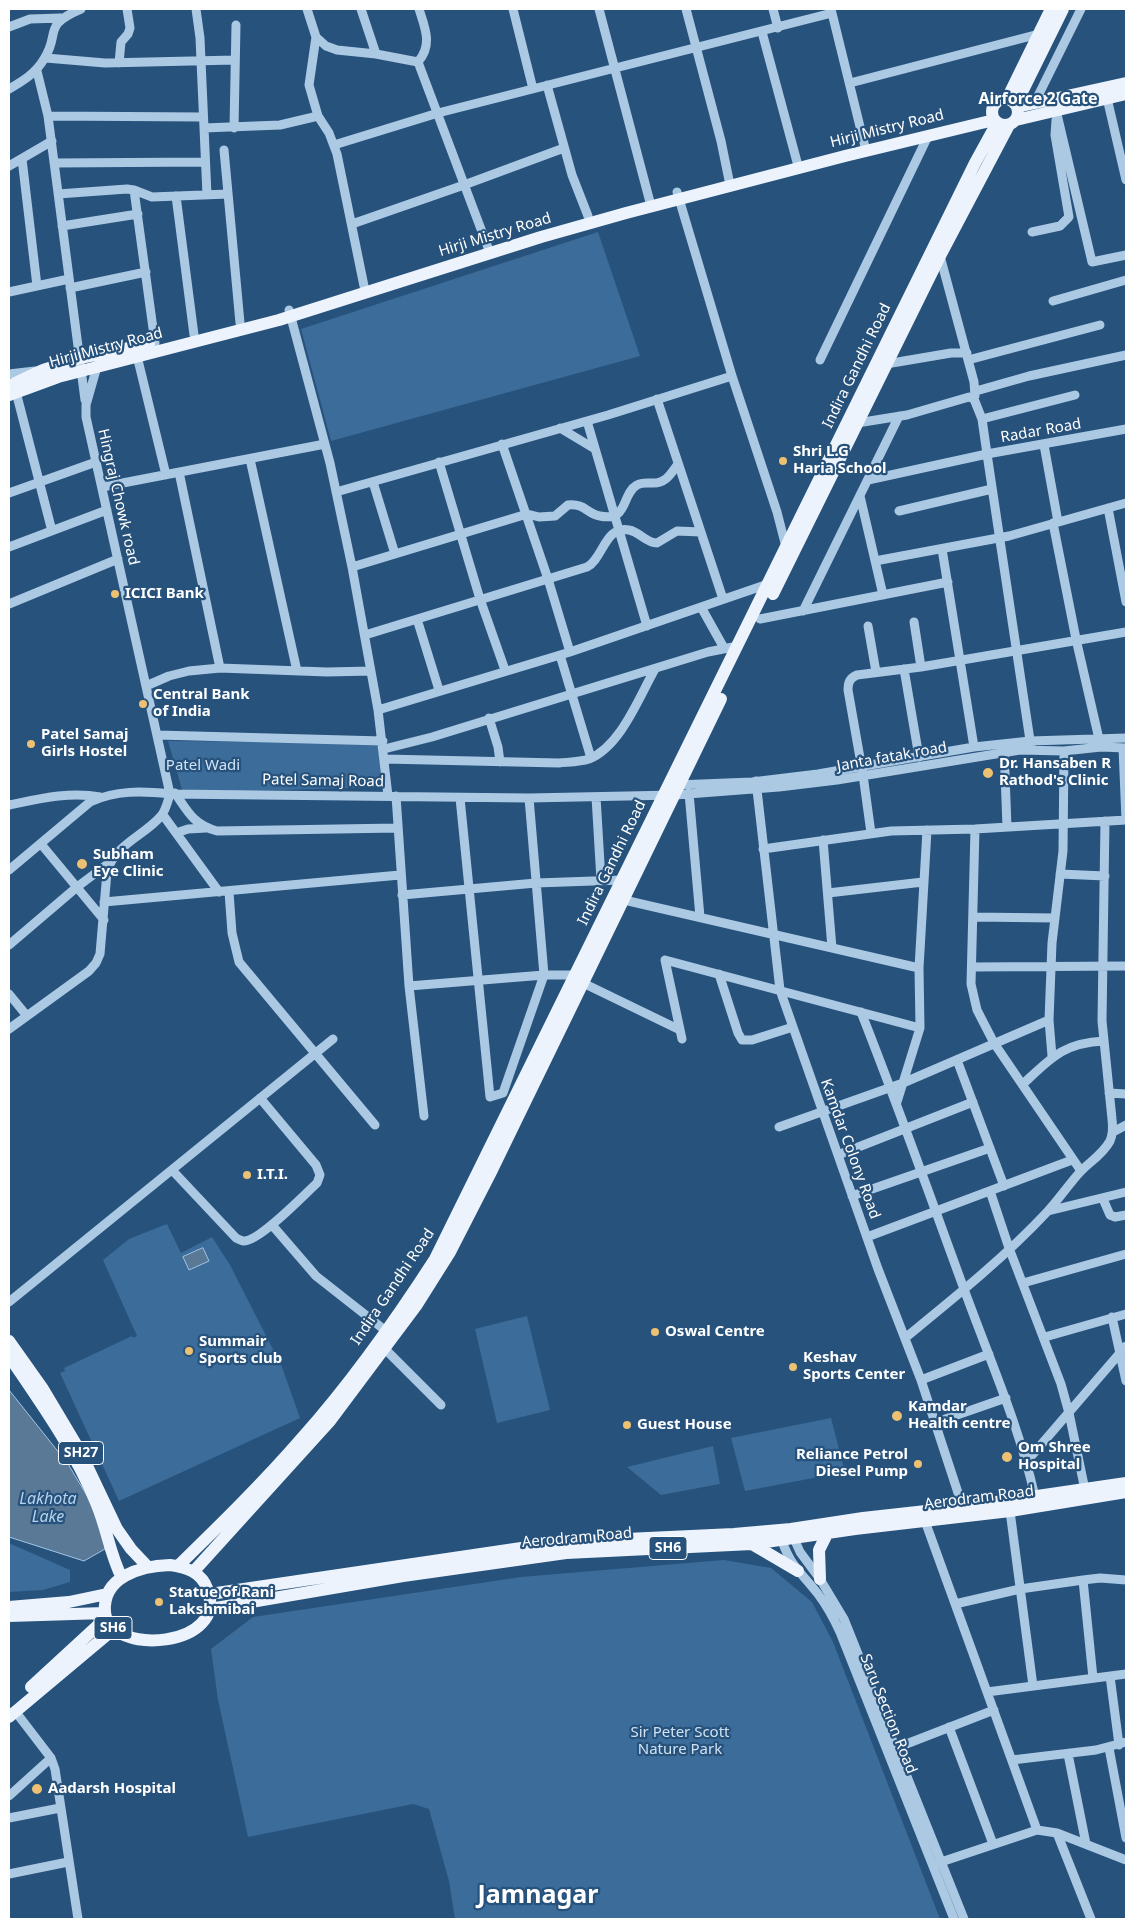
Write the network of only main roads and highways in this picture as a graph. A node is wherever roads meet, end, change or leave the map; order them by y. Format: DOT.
graph roads {
  1 [pos="1051,9"];
  2 [pos="1063,9"];
  3 [pos="1126,83"];
  4 [pos="1126,94"];
  5 [pos="1006,114"];
  6 [pos="865,147"];
  7 [pos="729,182"];
  8 [pos="650,203"];
  9 [pos="489,250"];
  10 [pos="290,313"];
  11 [pos="11,391"];
  12 [pos="790,549"];
  13 [pos="774,582"];
  14 [pos="743,645"];
  15 [pos="675,791"];
  16 [pos="579,979"];
  17 [pos="9,1341"];
  18 [pos="9,1356"];
  19 [pos="1126,1483"];
  20 [pos="1126,1492"];
  21 [pos="964,1512"];
  22 [pos="828,1532"];
  23 [pos="786,1534"];
  24 [pos="752,1544"];
  25 [pos="178,1566"];
  26 [pos="148,1567"];
  27 [pos="194,1571"];
  28 [pos="798,1571"];
  29 [pos="122,1578"];
  30 [pos="820,1579"];
  31 [pos="107,1594"];
  32 [pos="210,1594"];
  33 [pos="9,1607"];
  34 [pos="210,1609"];
  35 [pos="9,1616"];
  36 [pos="106,1616"];
  37 [pos="114,1629"];
  38 [pos="11,1712"];
  1 -- 5 [label="main road"];
  2 -- 5 [label="main road"];
  3 -- 5 [label="main road"];
  4 -- 5 [label="main road"];
  5 -- 6 [label="main road, Hirji Mistry Road"];
  5 -- 6 [label="main road, Hirji Mistry Road"];
  5 -- 12 [label="main road, Indira Gandhi Road"];
  5 -- 12 [label="main road, Indira Gandhi Road"];
  6 -- 7 [label="main road, Hirji Mistry Road"];
  6 -- 7 [label="main road, Hirji Mistry Road"];
  7 -- 8 [label="main road, Hirji Mistry Road"];
  8 -- 9 [label="main road, Hirji Mistry Road"];
  8 -- 9 [label="main road, Hirji Mistry Road"];
  9 -- 10 [label="main road, Hirji Mistry Road"];
  9 -- 10 [label="main road, Hirji Mistry Road"];
  10 -- 11 [label="main road, Hirji Mistry Road"];
  10 -- 11 [label="main road, Hirji Mistry Road"];
  12 -- 13 [label="main road, Indira Gandhi Road"];
  13 -- 14 [label="main road, Indira Gandhi Road"];
  13 -- 14 [label="main road, Indira Gandhi Road"];
  14 -- 15 [label="main road, Indira Gandhi Road"];
  15 -- 16 [label="main road, Indira Gandhi Road"];
  15 -- 16 [label="main road, Indira Gandhi Road"];
  16 -- 25 [label="main road, Indira Gandhi Road"];
  16 -- 27 [label="main road, Indira Gandhi Road"];
  17 -- 26 [label="main road, SH27"];
  18 -- 29 [label="main road, SH27"];
  19 -- 21 [label="main road, Aerodram Road / SH6"];
  20 -- 21 [label="main road, Aerodram Road / SH6"];
  21 -- 22 [label="main road, Aerodram Road / SH6"];
  21 -- 23 [label="main road, Aerodram Road / SH6"];
  22 -- 23 [label="main road, Aerodram Road / SH6"];
  22 -- 30 [label="main road"];
  23 -- 24 [label="main road, Aerodram Road / SH6"];
  23 -- 32 [label="main road, Aerodram Road / SH6"];
  24 -- 28 [label="main road"];
  24 -- 34 [label="main road, Aerodram Road / SH6"];
  25 -- 26 [label="main road"];
  25 -- 27 [label="main road"];
  26 -- 29 [label="main road"];
  27 -- 32 [label="main road"];
  29 -- 31 [label="main road"];
  31 -- 33 [label="main road"];
  31 -- 36 [label="main road, SH6"];
  32 -- 34 [label="main road"];
  34 -- 37 [label="main road, SH6"];
  35 -- 36 [label="main road"];
  36 -- 37 [label="main road, SH6"];
  36 -- 38 [label="main road, SH6"];
  37 -- 38 [label="main road, SH6"];
}
